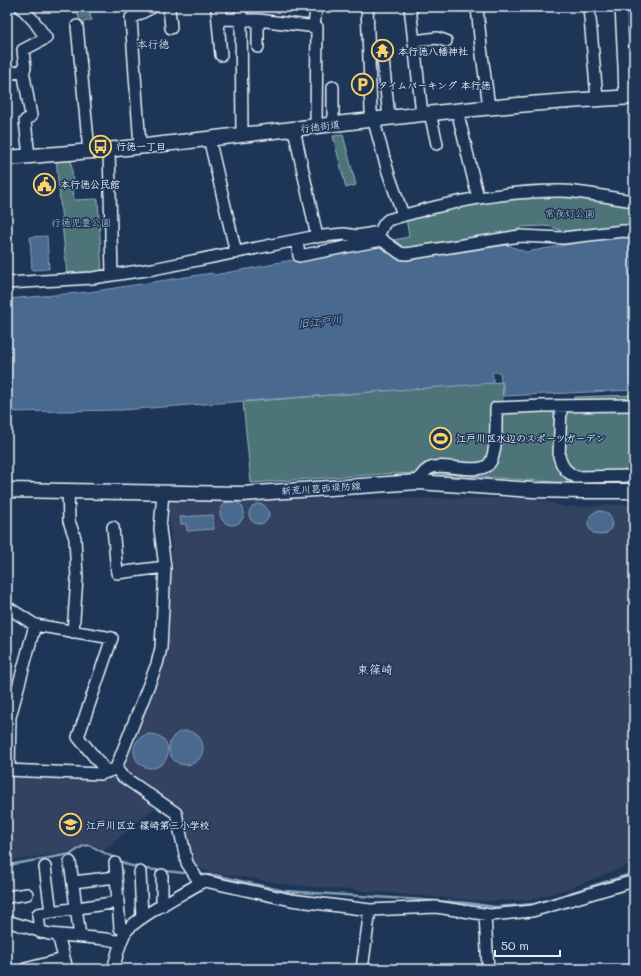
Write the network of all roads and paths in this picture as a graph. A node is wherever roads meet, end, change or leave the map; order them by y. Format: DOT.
graph roads {
  1 [pos="21,7"];
  2 [pos="153,7"];
  3 [pos="169,7"];
  4 [pos="216,7"];
  5 [pos="220,7"];
  6 [pos="241,7"];
  7 [pos="316,7"];
  8 [pos="367,7"];
  9 [pos="410,7"];
  10 [pos="477,7"];
  11 [pos="589,7"];
  12 [pos="621,7"];
  13 [pos="241,20"];
  14 [pos="258,20"];
  15 [pos="78,26"];
  16 [pos="314,27"];
  17 [pos="171,28"];
  18 [pos="414,40"];
  19 [pos="446,41"];
  20 [pos="258,47"];
  21 [pos="221,55"];
  22 [pos="383,59"];
  23 [pos="22,70"];
  24 [pos="7,74"];
  25 [pos="333,87"];
  26 [pos="629,97"];
  27 [pos="597,98"];
  28 [pos="489,107"];
  29 [pos="457,110"];
  30 [pos="426,114"];
  31 [pos="389,118"];
  32 [pos="373,120"];
  33 [pos="333,124"];
  34 [pos="316,126"];
  35 [pos="294,129"];
  36 [pos="242,134"];
  37 [pos="209,138"];
  38 [pos="437,144"];
  39 [pos="140,146"];
  40 [pos="109,149"];
  41 [pos="89,151"];
  42 [pos="29,156"];
  43 [pos="7,158"];
  44 [pos="478,198"];
  45 [pos="634,201"];
  46 [pos="403,216"];
  47 [pos="634,232"];
  48 [pos="317,237"];
  49 [pos="297,240"];
  50 [pos="236,253"];
  51 [pos="112,275"];
  52 [pos="7,283"];
  53 [pos="634,405"];
  54 [pos="561,406"];
  55 [pos="634,476"];
  56 [pos="418,482"];
  57 [pos="7,490"];
  58 [pos="634,490"];
  59 [pos="68,491"];
  60 [pos="163,492"];
  61 [pos="113,527"];
  62 [pos="165,567"];
  63 [pos="7,607"];
  64 [pos="35,625"];
  65 [pos="73,632"];
  66 [pos="8,770"];
  67 [pos="112,770"];
  68 [pos="70,862"];
  69 [pos="115,863"];
  70 [pos="45,867"];
  71 [pos="140,872"];
  72 [pos="162,875"];
  73 [pos="116,877"];
  74 [pos="634,881"];
  75 [pos="73,882"];
  76 [pos="200,884"];
  77 [pos="27,894"];
  78 [pos="7,897"];
  79 [pos="118,902"];
  80 [pos="162,906"];
  81 [pos="76,908"];
  82 [pos="370,910"];
  83 [pos="51,912"];
  84 [pos="485,914"];
  85 [pos="142,918"];
  86 [pos="7,921"];
  87 [pos="128,929"];
  88 [pos="40,932"];
  89 [pos="58,935"];
  90 [pos="80,937"];
  91 [pos="121,942"];
  92 [pos="65,964"];
  93 [pos="38,967"];
  94 [pos="25,969"];
  95 [pos="113,969"];
  96 [pos="362,969"];
  97 [pos="488,969"];
  1 -- 23 [label="street"];
  2 -- 39 [label="street"];
  3 -- 17 [label="street"];
  4 -- 21 [label="street"];
  5 -- 13 [label="street"];
  6 -- 13 [label="street"];
  7 -- 16 [label="street"];
  8 -- 32 [label="street"];
  9 -- 18 [label="street"];
  10 -- 28 [label="street"];
  11 -- 27 [label="street"];
  12 -- 26 [label="street"];
  13 -- 14 [label="street"];
  13 -- 36 [label="street"];
  14 -- 16 [label="street"];
  14 -- 20 [label="street"];
  15 -- 41 [label="street"];
  16 -- 34 [label="street"];
  18 -- 19 [label="street"];
  18 -- 30 [label="street"];
  22 -- 31 [label="street"];
  23 -- 24 [label="street"];
  23 -- 42 [label="street"];
  25 -- 33 [label="street"];
  26 -- 27 [label="main road, 行徳街道"];
  27 -- 28 [label="main road, 行徳街道"];
  28 -- 29 [label="main road, 行徳街道"];
  29 -- 30 [label="main road, 行徳街道"];
  29 -- 44 [label="street"];
  30 -- 31 [label="main road, 行徳街道"];
  30 -- 38 [label="street"];
  31 -- 32 [label="main road, 行徳街道"];
  32 -- 33 [label="main road, 行徳街道"];
  32 -- 46 [label="street"];
  33 -- 34 [label="main road, 行徳街道"];
  34 -- 35 [label="main road, 行徳街道"];
  35 -- 36 [label="main road, 行徳街道"];
  35 -- 48 [label="street"];
  36 -- 37 [label="main road, 行徳街道"];
  37 -- 39 [label="main road, 行徳街道"];
  37 -- 50 [label="street"];
  39 -- 40 [label="main road, 行徳街道"];
  40 -- 41 [label="main road, 行徳街道"];
  40 -- 51 [label="street"];
  41 -- 42 [label="main road, 行徳街道"];
  42 -- 43 [label="main road, 行徳街道"];
  44 -- 45 [label="street"];
  44 -- 46 [label="street"];
  46 -- 48 [label="street"];
  47 -- 49 [label="street"];
  48 -- 49 [label="street"];
  49 -- 50 [label="street"];
  50 -- 51 [label="street"];
  51 -- 52 [label="street"];
  53 -- 54 [label="street"];
  54 -- 55 [label="street"];
  54 -- 56 [label="street"];
  56 -- 58 [label="main road, 新荒川葛西堤防線"];
  56 -- 60 [label="main road, 新荒川葛西堤防線"];
  57 -- 59 [label="main road, 新荒川葛西堤防線"];
  59 -- 60 [label="main road, 新荒川葛西堤防線"];
  59 -- 65 [label="street"];
  60 -- 62 [label="street"];
  61 -- 62 [label="street"];
  62 -- 67 [label="street"];
  63 -- 64 [label="street"];
  64 -- 65 [label="street"];
  64 -- 66 [label="street"];
  65 -- 67 [label="street"];
  66 -- 67 [label="street"];
  67 -- 76 [label="street"];
  68 -- 75 [label="street"];
  69 -- 73 [label="street"];
  70 -- 83 [label="street"];
  71 -- 85 [label="street"];
  72 -- 80 [label="street"];
  73 -- 75 [label="street"];
  73 -- 79 [label="street"];
  74 -- 84 [label="street"];
  75 -- 81 [label="street"];
  76 -- 80 [label="street"];
  76 -- 82 [label="street"];
  77 -- 78 [label="street"];
  79 -- 81 [label="street"];
  79 -- 87 [label="street"];
  80 -- 85 [label="street"];
  81 -- 83 [label="street"];
  81 -- 90 [label="street"];
  82 -- 84 [label="street"];
  82 -- 96 [label="street"];
  83 -- 88 [label="street"];
  84 -- 97 [label="street"];
  85 -- 87 [label="street"];
  86 -- 88 [label="street"];
  87 -- 91 [label="street"];
  88 -- 89 [label="street"];
  89 -- 90 [label="street"];
  89 -- 92 [label="street"];
  90 -- 91 [label="street"];
  91 -- 95 [label="street"];
  92 -- 93 [label="street"];
  93 -- 94 [label="street"];
}
